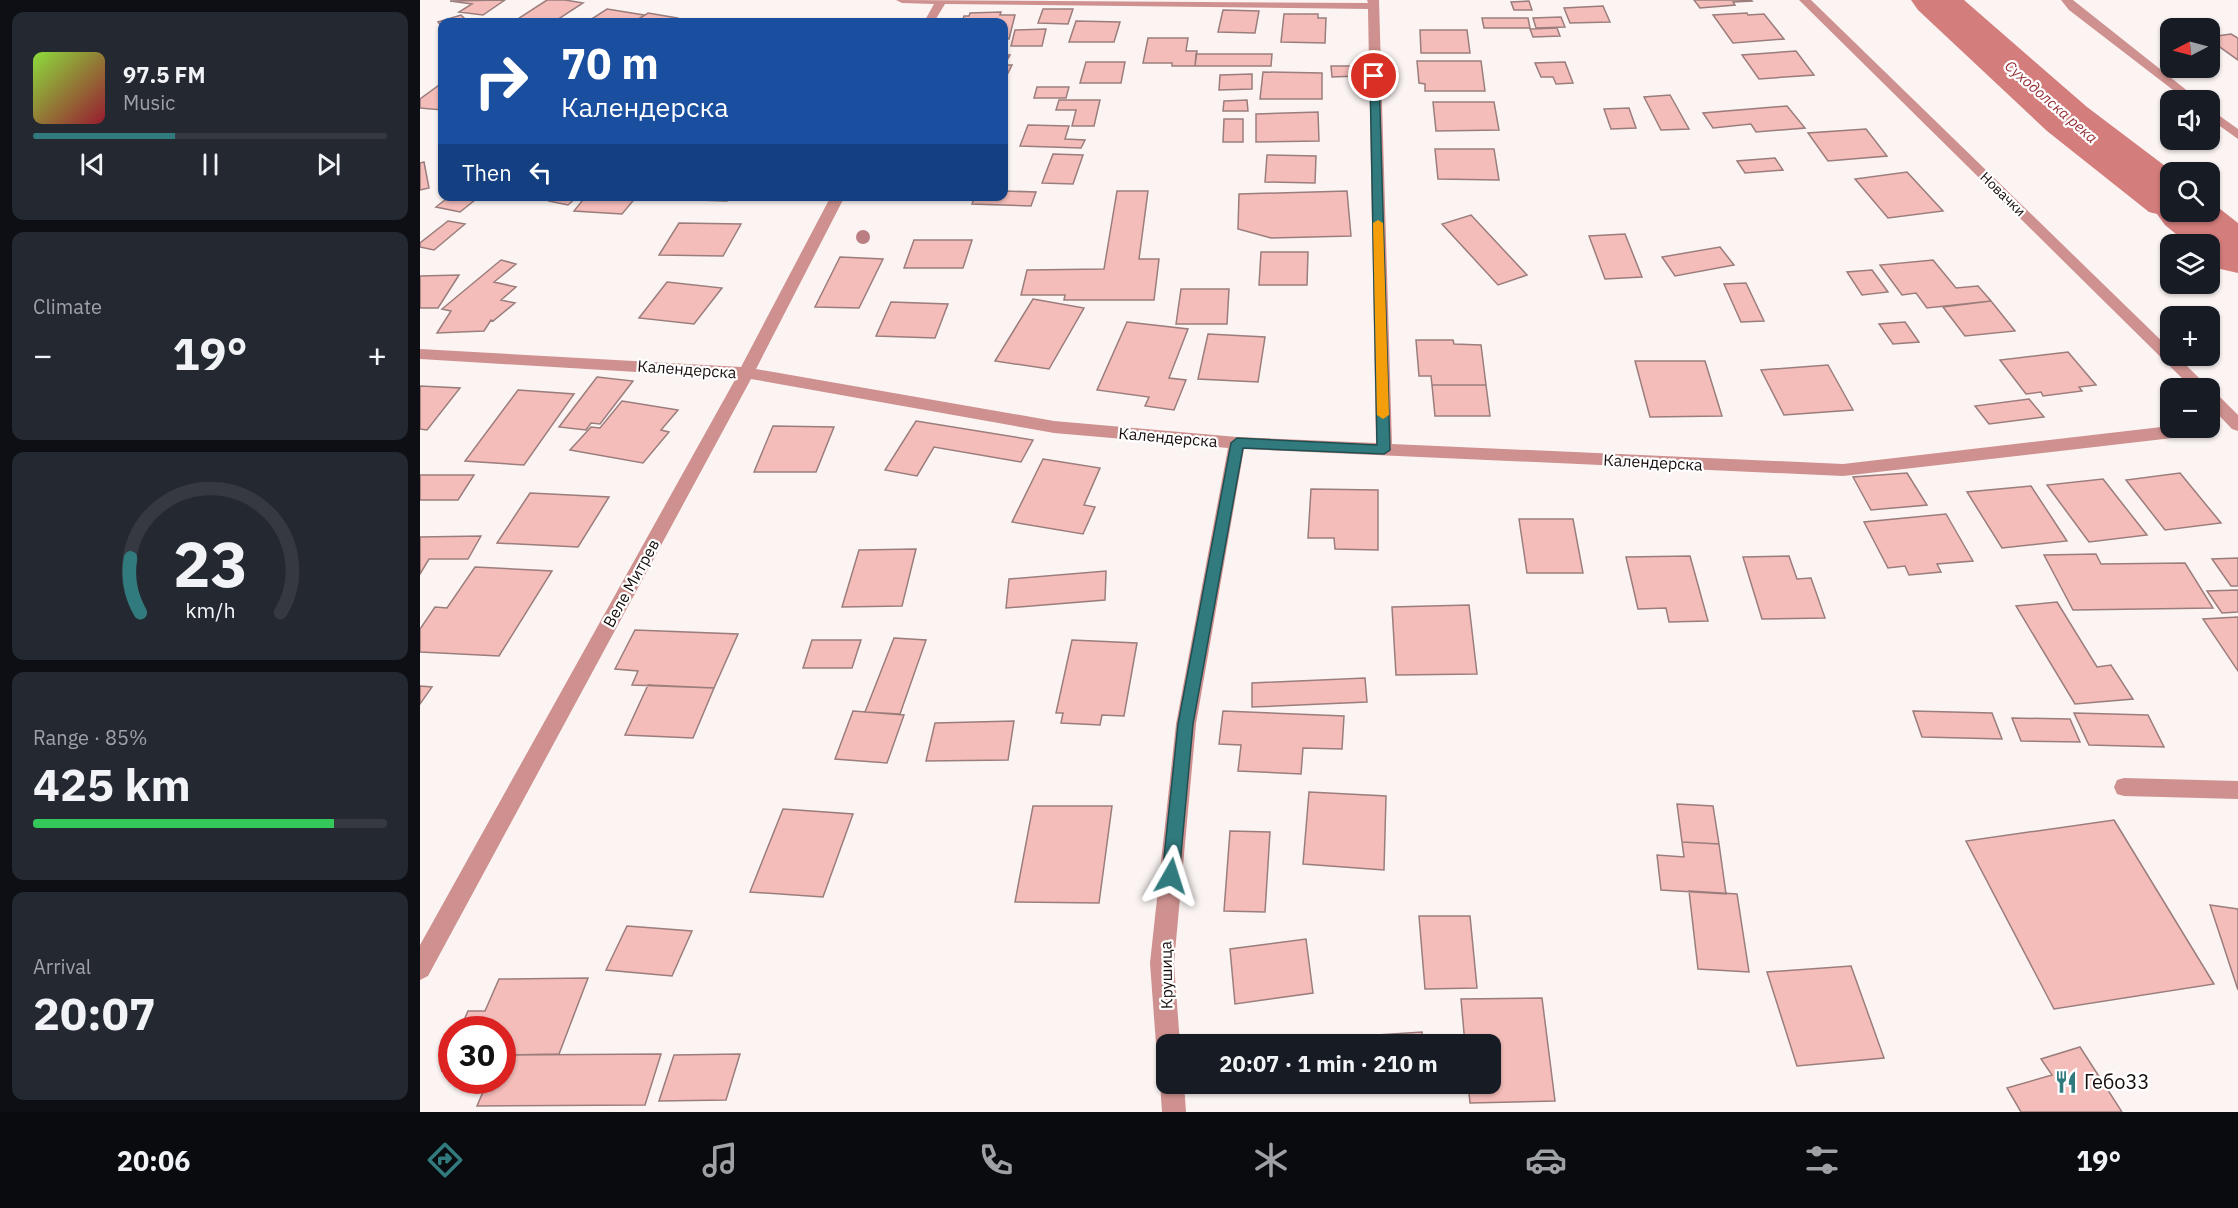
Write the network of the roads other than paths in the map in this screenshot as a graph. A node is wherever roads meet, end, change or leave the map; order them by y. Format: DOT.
graph roads {
  1 [pos="902,0"];
  2 [pos="1804,0"];
  3 [pos="2067,0"];
  4 [pos="941,1"];
  5 [pos="1373,3"];
  6 [pos="932,18"];
  7 [pos="2180,90"];
  8 [pos="2220,121"];
  9 [pos="2238,135"];
  10 [pos="835,201"];
  11 [pos="420,354"];
  12 [pos="746,373"];
  13 [pos="2191,378"];
  14 [pos="2220,407"];
  15 [pos="2238,424"];
  16 [pos="2220,426"];
  17 [pos="2160,433"];
  18 [pos="1237,443"];
  19 [pos="1384,450"];
  20 [pos="2124,787"];
  21 [pos="2238,790"];
  22 [pos="420,968"];
  23 [pos="1167,1034"];
  24 [pos="1173,1094"];
  25 [pos="1174,1112"];
  1 -- 4 [label="street"];
  2 -- 13 [label="street, Новачки"];
  3 -- 7 [label="street"];
  4 -- 5 [label="street"];
  4 -- 6 [label="street"];
  5 -- 19 [label="street"];
  8 -- 9 [label="street"];
  10 -- 12 [label="street, Веле Митрев"];
  11 -- 12 [label="street, Календерска"];
  12 -- 18 [label="street, Календерска"];
  12 -- 22 [label="street, Веле Митрев"];
  14 -- 15 [label="street"];
  15 -- 16 [label="street, Календерска"];
  17 -- 19 [label="street, Календерска"];
  18 -- 19 [label="street, Календерска"];
  18 -- 23 [label="street, Крушица"];
  20 -- 21 [label="street"];
  24 -- 25 [label="street"];
}
